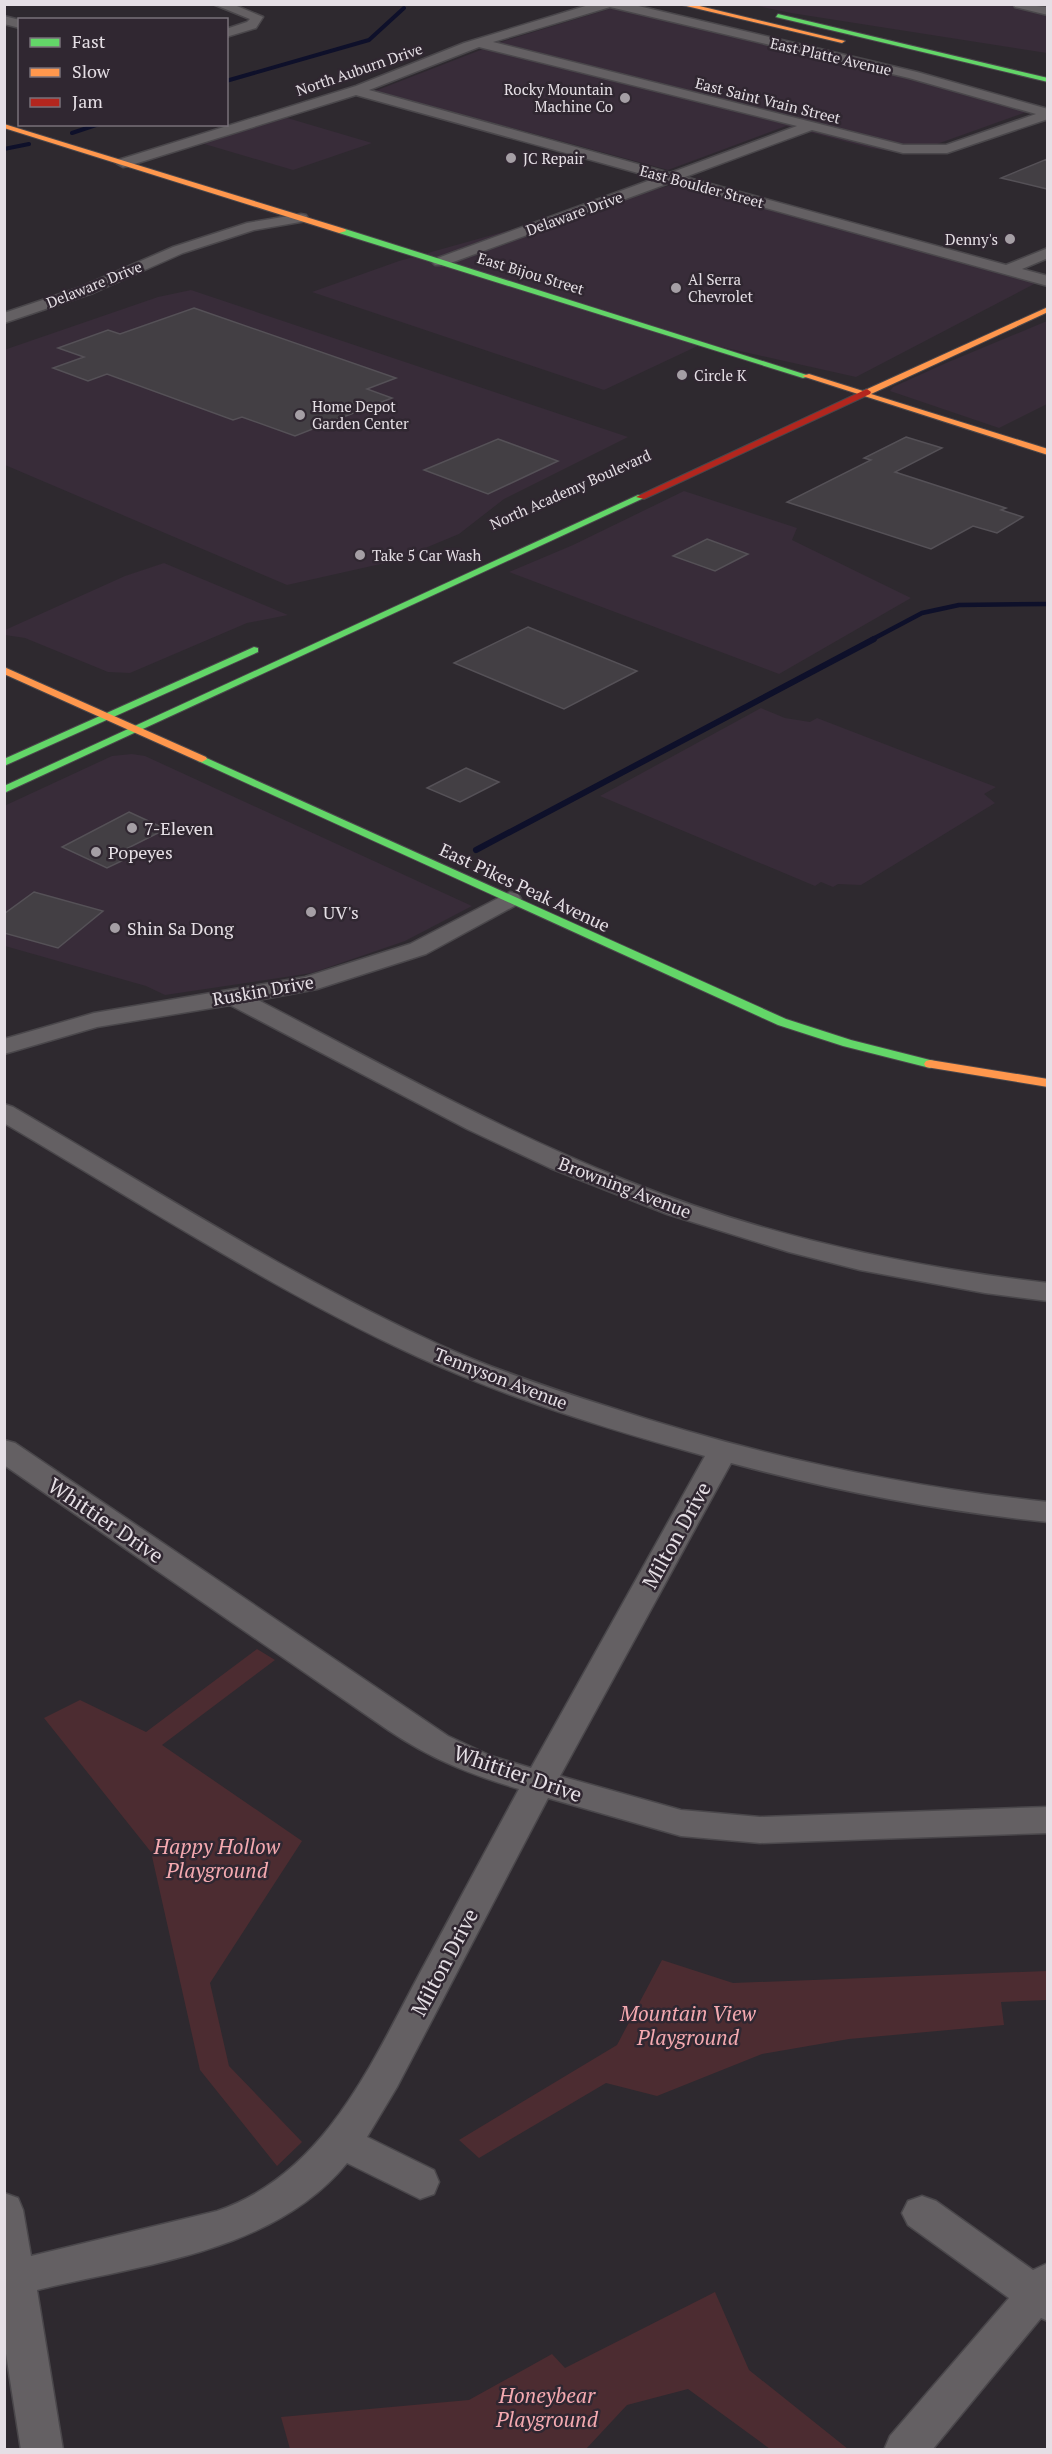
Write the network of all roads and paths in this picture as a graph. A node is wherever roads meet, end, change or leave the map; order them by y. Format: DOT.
graph roads {
  1 [pos="219,4"];
  2 [pos="606,4"];
  3 [pos="613,4"];
  4 [pos="681,4"];
  5 [pos="727,4"];
  6 [pos="1019,4"];
  7 [pos="1047,11"];
  8 [pos="778,16"];
  9 [pos="228,32"];
  10 [pos="842,41"];
  11 [pos="480,43"];
  12 [pos="1009,56"];
  13 [pos="1047,80"];
  14 [pos="1047,89"];
  15 [pos="357,91"];
  16 [pos="1047,100"];
  17 [pos="1047,113"];
  18 [pos="4,126"];
  19 [pos="808,127"];
  20 [pos="123,163"];
  21 [pos="671,177"];
  22 [pos="265,207"];
  23 [pos="301,218"];
  24 [pos="252,226"];
  25 [pos="1047,252"];
  26 [pos="440,262"];
  27 [pos="1007,270"];
  28 [pos="1047,281"];
  29 [pos="1047,309"];
  30 [pos="4,318"];
  31 [pos="856,377"];
  32 [pos="838,386"];
  33 [pos="865,394"];
  34 [pos="812,397"];
  35 [pos="1047,452"];
  36 [pos="264,645"];
  37 [pos="4,669"];
  38 [pos="106,717"];
  39 [pos="134,730"];
  40 [pos="4,763"];
  41 [pos="4,790"];
  42 [pos="510,899"];
  43 [pos="232,996"];
  44 [pos="4,1047"];
  45 [pos="1047,1083"];
  46 [pos="4,1112"];
  47 [pos="1047,1292"];
  48 [pos="4,1450"];
  49 [pos="722,1452"];
  50 [pos="1047,1512"];
  51 [pos="539,1783"];
  52 [pos="1047,1820"];
  53 [pos="340,2142"];
  54 [pos="420,2182"];
  55 [pos="4,2210"];
  56 [pos="922,2213"];
  57 [pos="10,2279"];
  58 [pos="1044,2293"];
  59 [pos="42,2450"];
  60 [pos="905,2450"];
  1 -- 9 [label="street"];
  2 -- 11 [label="street, North Auburn Drive"];
  3 -- 17 [label="street, East Platte Avenue"];
  4 -- 10 [label="main road, East Platte Avenue"];
  5 -- 8 [label="main road, East Platte Avenue"];
  6 -- 7 [label="street"];
  8 -- 12 [label="main road"];
  8 -- 13 [label="main road, East Platte Avenue"];
  10 -- 14 [label="main road, East Platte Avenue"];
  10 -- 16 [label="main road"];
  11 -- 15 [label="street, North Auburn Drive"];
  11 -- 19 [label="street, East Saint Vrain Street"];
  15 -- 20 [label="street, North Auburn Drive"];
  15 -- 21 [label="street, East Boulder Street"];
  17 -- 19 [label="street, East Saint Vrain Street"];
  18 -- 20 [label="main road, East Bijou Street"];
  19 -- 21 [label="street, Delaware Drive"];
  20 -- 22 [label="main road, East Bijou Street"];
  21 -- 26 [label="street, Delaware Drive"];
  21 -- 27 [label="street, East Boulder Street"];
  22 -- 23 [label="main road, East Bijou Street"];
  22 -- 24 [label="street"];
  23 -- 24 [label="street, Delaware Drive"];
  23 -- 26 [label="main road, East Bijou Street"];
  24 -- 30 [label="street, Delaware Drive"];
  25 -- 27 [label="street"];
  26 -- 32 [label="main road, East Bijou Street"];
  27 -- 28 [label="street, East Boulder Street"];
  29 -- 33 [label="main road, North Academy Boulevard"];
  31 -- 32 [label="main road"];
  32 -- 33 [label="main road, East Bijou Street"];
  32 -- 34 [label="main road"];
  33 -- 35 [label="main road, East Bijou Street"];
  33 -- 39 [label="main road, North Academy Boulevard"];
  36 -- 38 [label="main road"];
  37 -- 38 [label="main road, East Pikes Peak Avenue"];
  38 -- 39 [label="main road, East Pikes Peak Avenue"];
  38 -- 40 [label="main road"];
  39 -- 41 [label="main road, North Academy Boulevard"];
  39 -- 42 [label="main road, East Pikes Peak Avenue"];
  42 -- 43 [label="street, Ruskin Drive"];
  42 -- 45 [label="main road, East Pikes Peak Avenue"];
  43 -- 44 [label="street, Ruskin Drive"];
  43 -- 47 [label="street, Browning Avenue"];
  46 -- 49 [label="street, Tennyson Avenue"];
  48 -- 51 [label="street, Whittier Drive"];
  49 -- 50 [label="street, Tennyson Avenue"];
  49 -- 51 [label="street, Milton Drive"];
  51 -- 52 [label="street, Whittier Drive"];
  51 -- 53 [label="street, Milton Drive"];
  53 -- 54 [label="street"];
  53 -- 57 [label="street, Milton Drive"];
  55 -- 57 [label="street"];
  56 -- 58 [label="street"];
  57 -- 59 [label="street"];
  58 -- 60 [label="street"];
}
